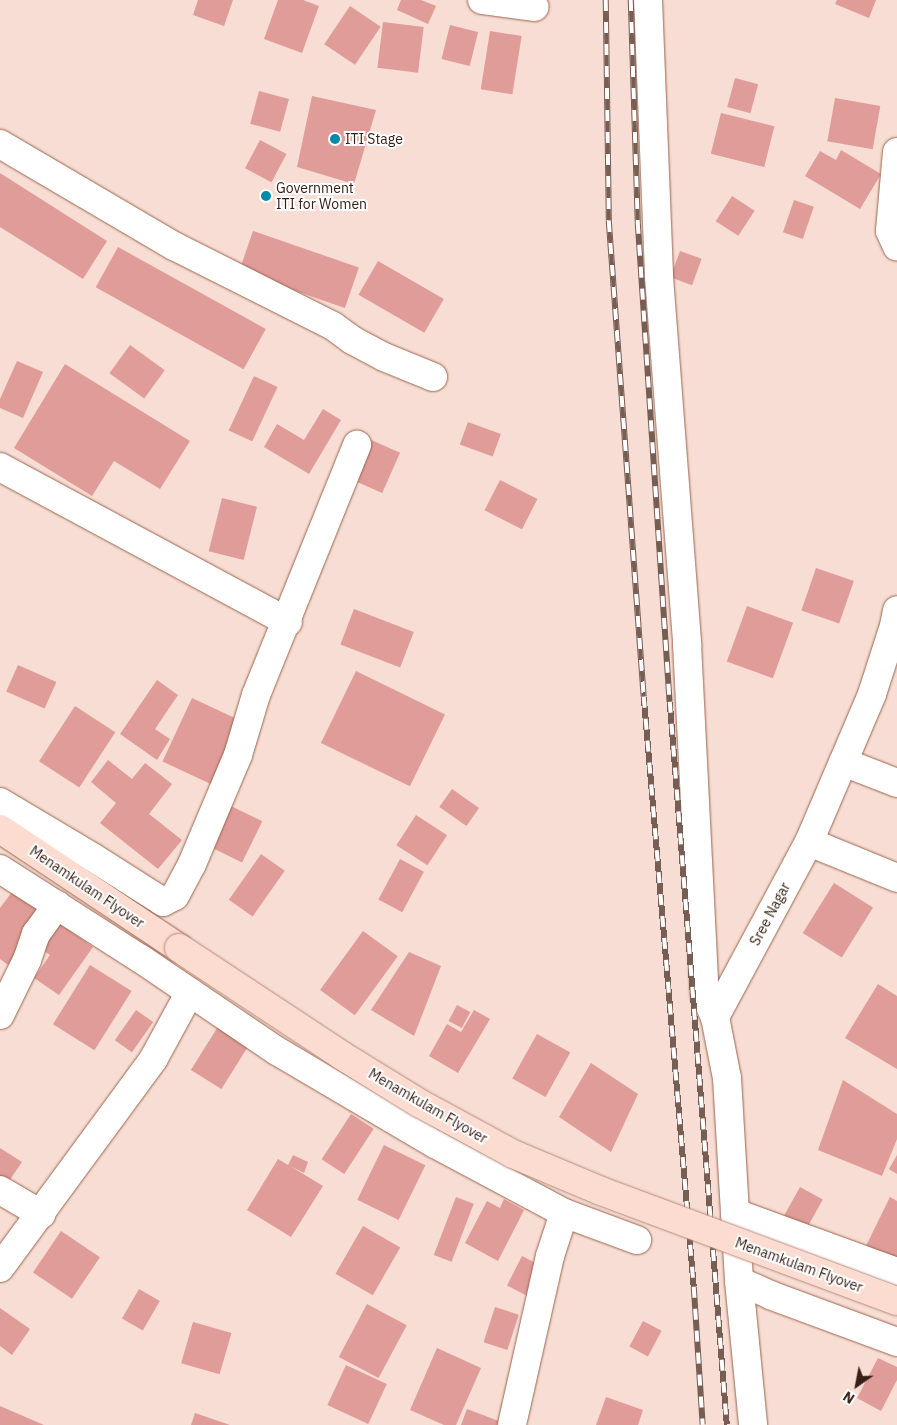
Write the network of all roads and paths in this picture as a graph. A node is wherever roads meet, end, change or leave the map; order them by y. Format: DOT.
graph roads {
  1 [pos="482,0"];
  2 [pos="648,0"];
  3 [pos="535,7"];
  4 [pos="0,144"];
  5 [pos="897,152"];
  6 [pos="897,247"];
  7 [pos="433,377"];
  8 [pos="357,445"];
  9 [pos="0,467"];
  10 [pos="896,618"];
  11 [pos="288,622"];
  12 [pos="843,762"];
  13 [pos="897,783"];
  14 [pos="0,802"];
  15 [pos="0,829"];
  16 [pos="810,842"];
  17 [pos="0,869"];
  18 [pos="897,878"];
  19 [pos="56,905"];
  20 [pos="190,992"];
  21 [pos="0,1015"];
  22 [pos="715,1017"];
  23 [pos="0,1190"];
  24 [pos="564,1212"];
  25 [pos="735,1213"];
  26 [pos="41,1214"];
  27 [pos="637,1240"];
  28 [pos="0,1268"];
  29 [pos="897,1272"];
  30 [pos="740,1281"];
  31 [pos="897,1301"];
  32 [pos="897,1342"];
  33 [pos="512,1425"];
  34 [pos="753,1425"];
  1 -- 3 [label="street"];
  2 -- 22 [label="street"];
  4 -- 7 [label="street"];
  5 -- 6 [label="street"];
  8 -- 11 [label="street"];
  9 -- 11 [label="street"];
  10 -- 12 [label="street, Sree Nagar"];
  11 -- 14 [label="street"];
  12 -- 13 [label="street"];
  12 -- 16 [label="street, Sree Nagar"];
  15 -- 31 [label="main road, Menamkulam Flyover, bridge"];
  16 -- 18 [label="street"];
  16 -- 22 [label="street, Sree Nagar"];
  17 -- 19 [label="street"];
  19 -- 20 [label="street"];
  19 -- 21 [label="street"];
  20 -- 24 [label="street"];
  20 -- 26 [label="street"];
  22 -- 25 [label="street"];
  23 -- 26 [label="street"];
  24 -- 27 [label="street"];
  24 -- 33 [label="street"];
  25 -- 29 [label="street"];
  25 -- 30 [label="street"];
  26 -- 28 [label="street"];
  30 -- 32 [label="street"];
  30 -- 34 [label="street"];
}
